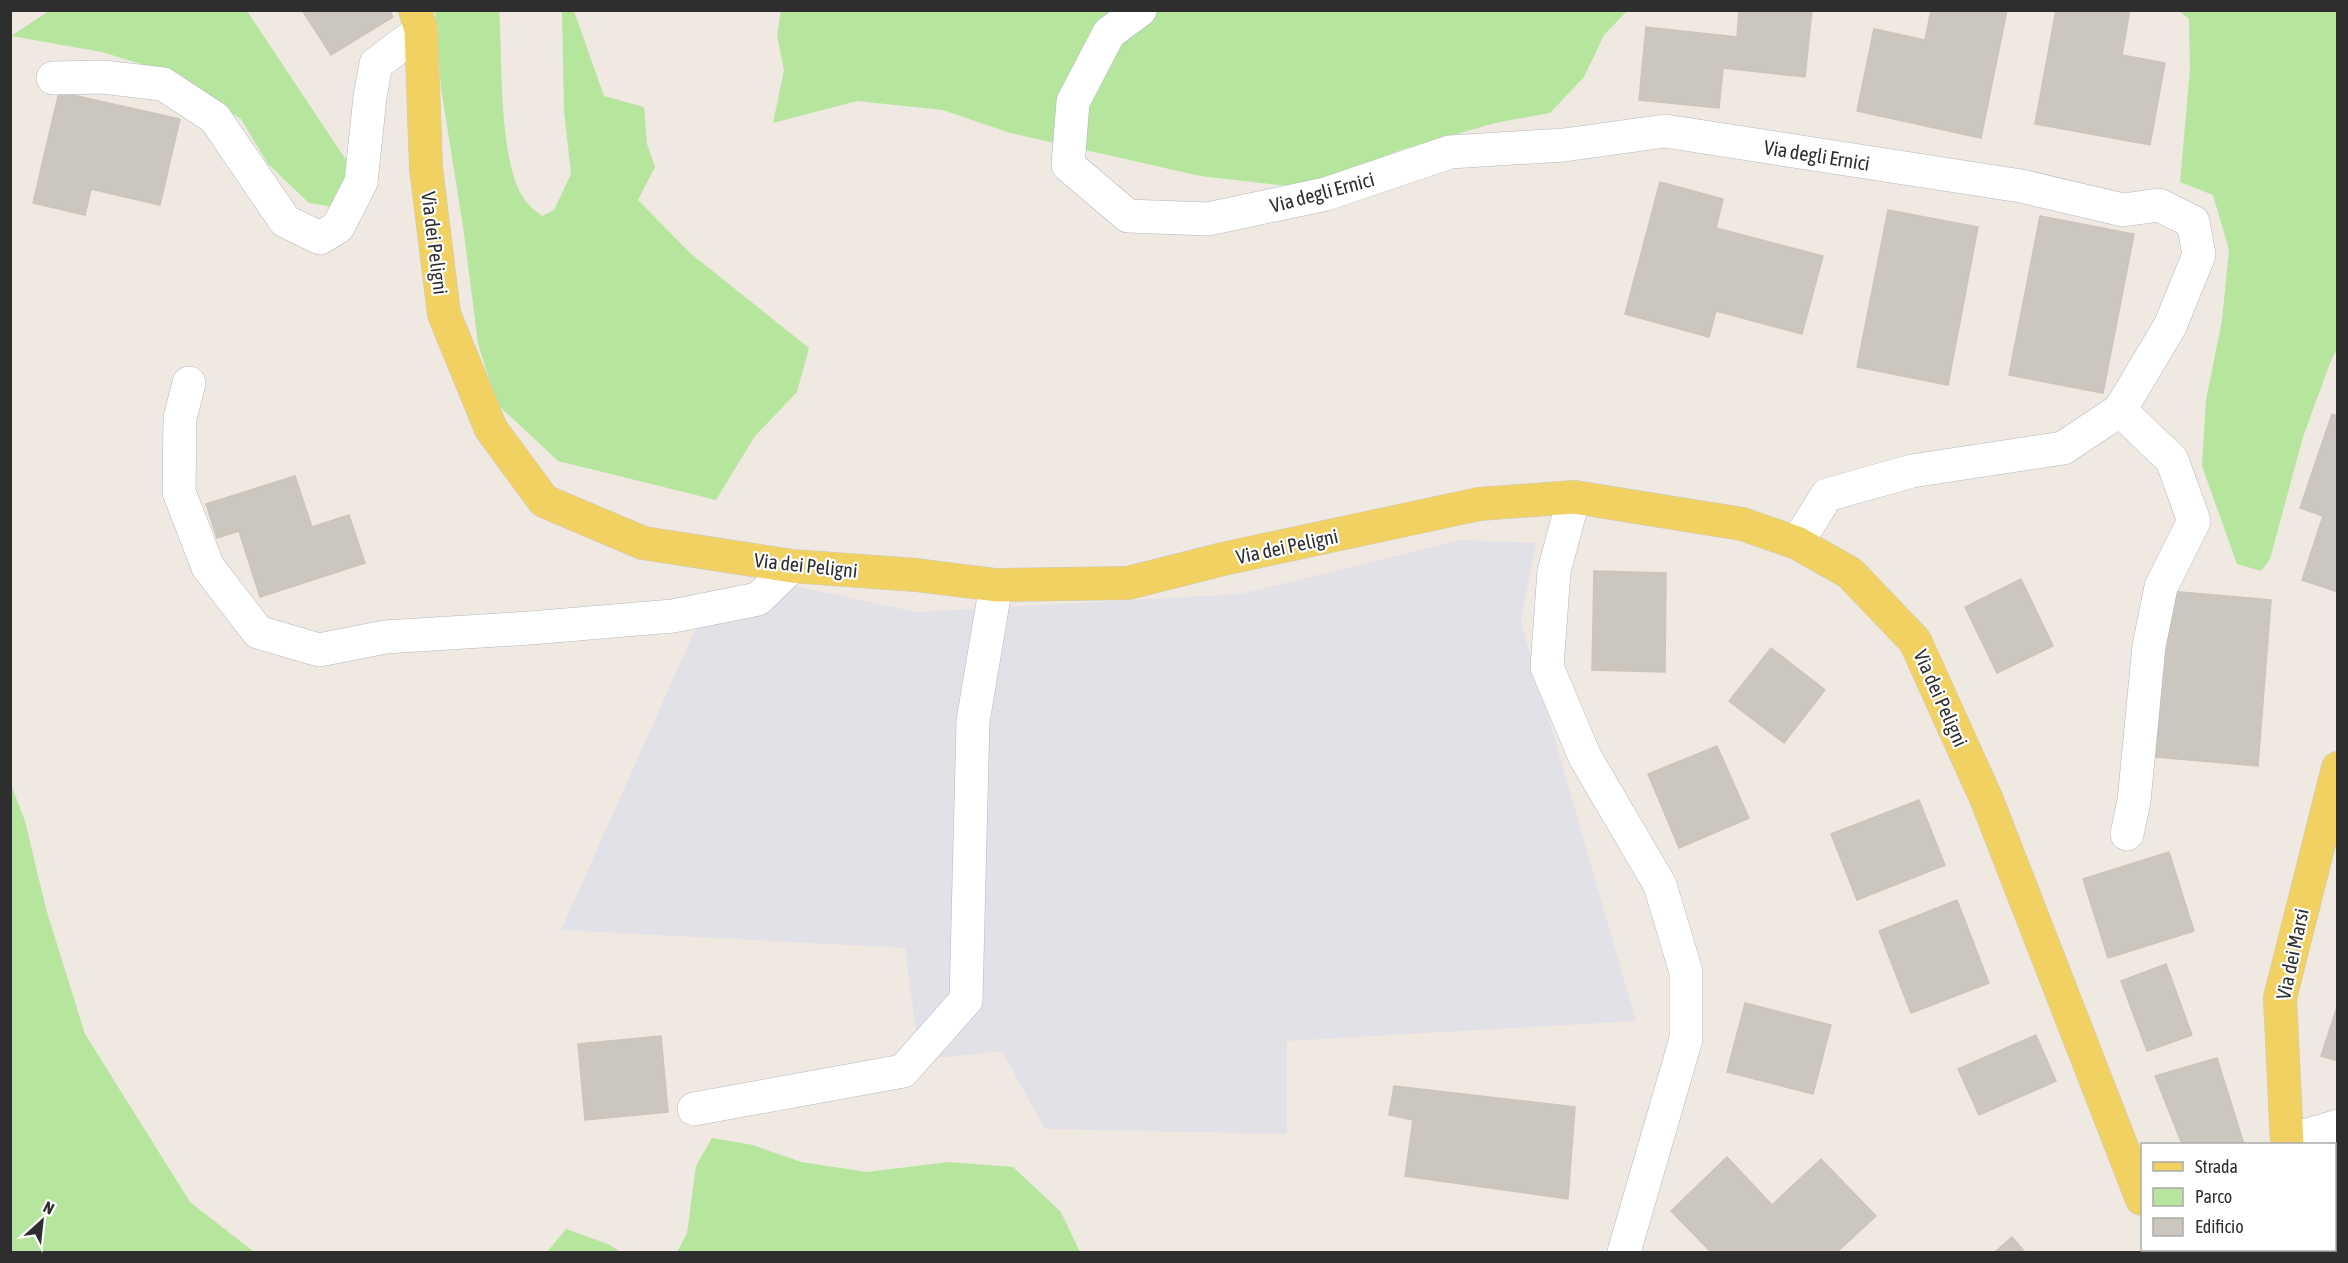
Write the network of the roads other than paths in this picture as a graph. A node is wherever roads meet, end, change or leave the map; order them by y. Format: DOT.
graph roads {
  1 [pos="1140,10"];
  2 [pos="418,20"];
  3 [pos="53,78"];
  4 [pos="189,383"];
  5 [pos="2120,410"];
  6 [pos="1574,498"];
  7 [pos="1797,543"];
  8 [pos="792,566"];
  9 [pos="996,585"];
  10 [pos="2337,768"];
  11 [pos="2127,834"];
  12 [pos="694,1109"];
  13 [pos="2337,1126"];
  14 [pos="2287,1143"];
  15 [pos="2141,1196"];
  16 [pos="1624,1252"];
  1 -- 5 [label="street, Via degli Ernici"];
  2 -- 3 [label="street"];
  2 -- 8 [label="main road, Via dei Peligni"];
  4 -- 8 [label="street"];
  5 -- 7 [label="street, Via degli Ernici"];
  5 -- 11 [label="street"];
  6 -- 7 [label="main road, Via dei Peligni"];
  6 -- 9 [label="main road, Via dei Peligni"];
  6 -- 16 [label="street"];
  7 -- 15 [label="main road, Via dei Peligni"];
  8 -- 9 [label="main road, Via dei Peligni"];
  9 -- 12 [label="street"];
  10 -- 14 [label="main road, Via dei Marsi"];
  13 -- 14 [label="street"];
}
